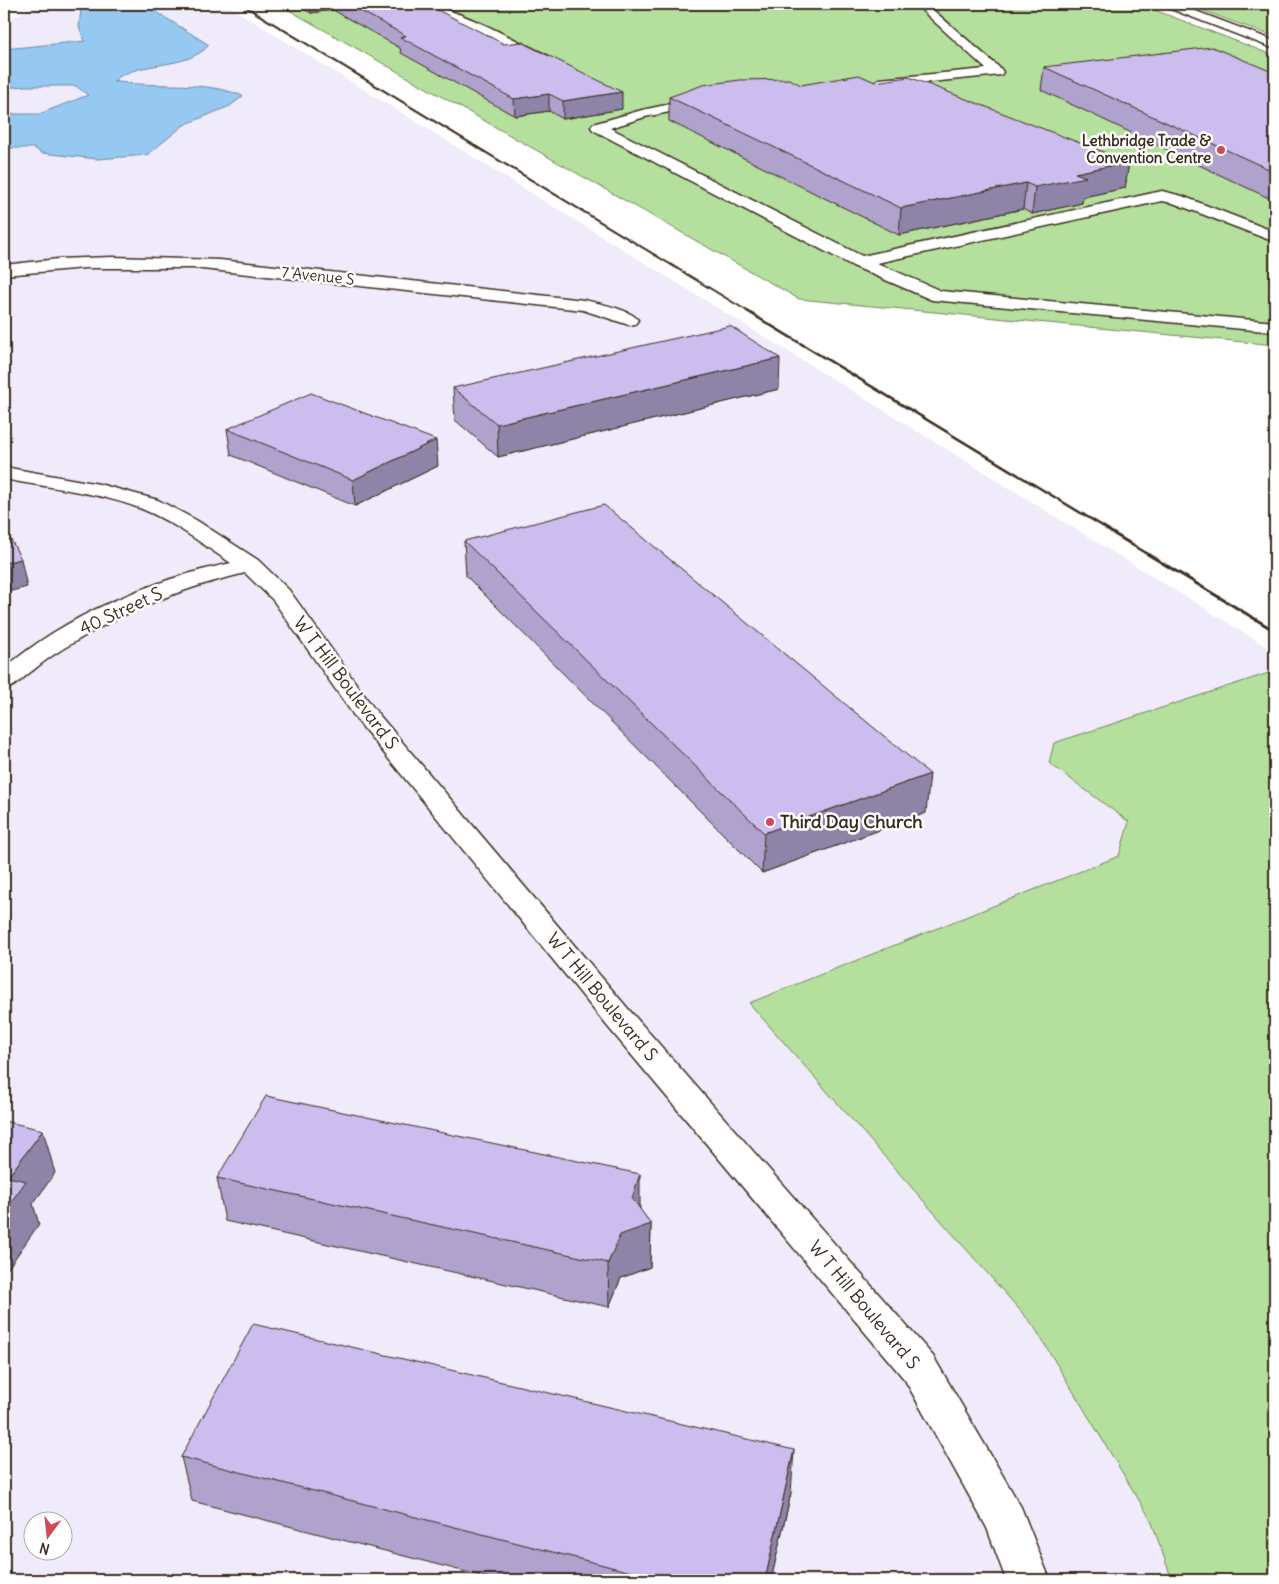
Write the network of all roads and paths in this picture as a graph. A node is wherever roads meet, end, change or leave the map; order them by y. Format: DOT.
graph roads {
  1 [pos="419,4"];
  2 [pos="920,4"];
  3 [pos="1168,4"];
  4 [pos="1275,45"];
  5 [pos="557,65"];
  6 [pos="861,84"];
  7 [pos="718,99"];
  8 [pos="627,104"];
  9 [pos="642,114"];
  10 [pos="1275,237"];
  11 [pos="859,262"];
  12 [pos="4,270"];
  13 [pos="629,320"];
  14 [pos="1275,327"];
  15 [pos="4,473"];
  16 [pos="250,565"];
  17 [pos="4,682"];
  18 [pos="1028,1580"];
  1 -- 5 [label="street"];
  2 -- 6 [label="street"];
  3 -- 4 [label="street"];
  7 -- 9 [label="street"];
  8 -- 9 [label="street"];
  9 -- 11 [label="street"];
  10 -- 11 [label="street"];
  11 -- 14 [label="street"];
  12 -- 13 [label="street, 7 Avenue S"];
  15 -- 16 [label="street, W T Hill Boulevard S"];
  16 -- 17 [label="street, 40 Street S"];
  16 -- 18 [label="street, W T Hill Boulevard S"];
}
